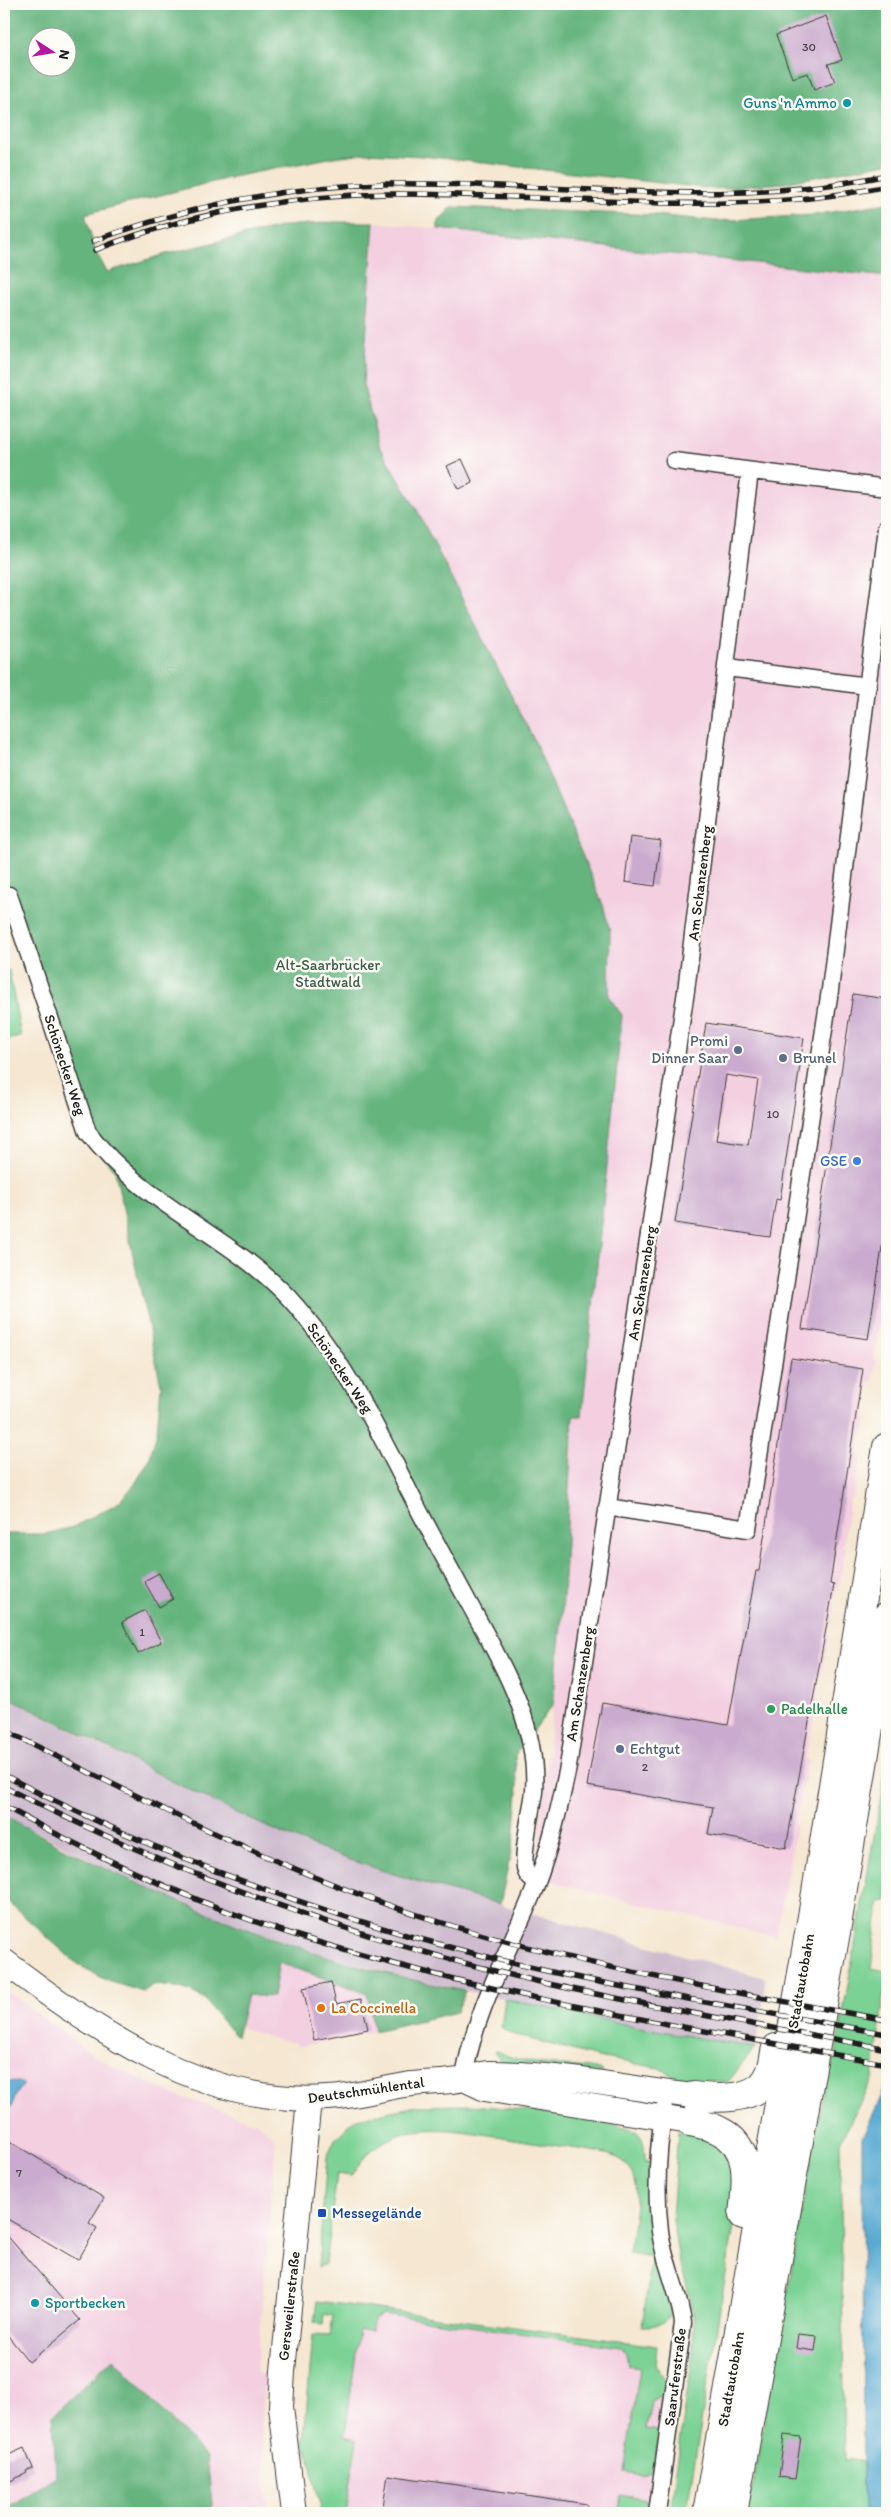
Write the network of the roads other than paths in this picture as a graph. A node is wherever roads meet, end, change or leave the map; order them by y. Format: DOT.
graph roads {
  1 [pos="674,461"];
  2 [pos="750,471"];
  3 [pos="887,488"];
  4 [pos="887,527"];
  5 [pos="727,668"];
  6 [pos="868,686"];
  7 [pos="9,895"];
  8 [pos="887,1446"];
  9 [pos="607,1507"];
  10 [pos="887,1616"];
  11 [pos="536,1884"];
  12 [pos="814,1904"];
  13 [pos="4,1961"];
  14 [pos="464,2079"];
  15 [pos="666,2093"];
  16 [pos="309,2100"];
  17 [pos="691,2109"];
  18 [pos="662,2117"];
  19 [pos="294,2513"];
  20 [pos="657,2513"];
  21 [pos="693,2513"];
  22 [pos="707,2513"];
  23 [pos="733,2513"];
  1 -- 2 [label="street"];
  2 -- 3 [label="street"];
  2 -- 5 [label="street, Am Schanzenberg"];
  4 -- 6 [label="street"];
  5 -- 6 [label="street"];
  5 -- 9 [label="street, Am Schanzenberg"];
  6 -- 9 [label="street"];
  7 -- 11 [label="street, Schönecker Weg"];
  8 -- 12 [label="highway, Stadtautobahn"];
  9 -- 11 [label="street, Am Schanzenberg"];
  10 -- 23 [label="highway, Stadtautobahn"];
  11 -- 14 [label="street, Am Schanzenberg"];
  12 -- 17 [label="highway"];
  12 -- 22 [label="highway, Stadtautobahn"];
  13 -- 16 [label="main road, Deutschmühlental"];
  14 -- 15 [label="main road, Deutschmühlental"];
  14 -- 16 [label="main road, Deutschmühlental"];
  14 -- 18 [label="main road, Deutschmühlental"];
  15 -- 17 [label="main road, Deutschmühlental"];
  15 -- 18 [label="street, Saaruferstraße"];
  16 -- 19 [label="main road, Gersweilerstraße"];
  17 -- 18 [label="main road, Deutschmühlental"];
  17 -- 21 [label="highway"];
  18 -- 20 [label="street, Saaruferstraße"];
}
